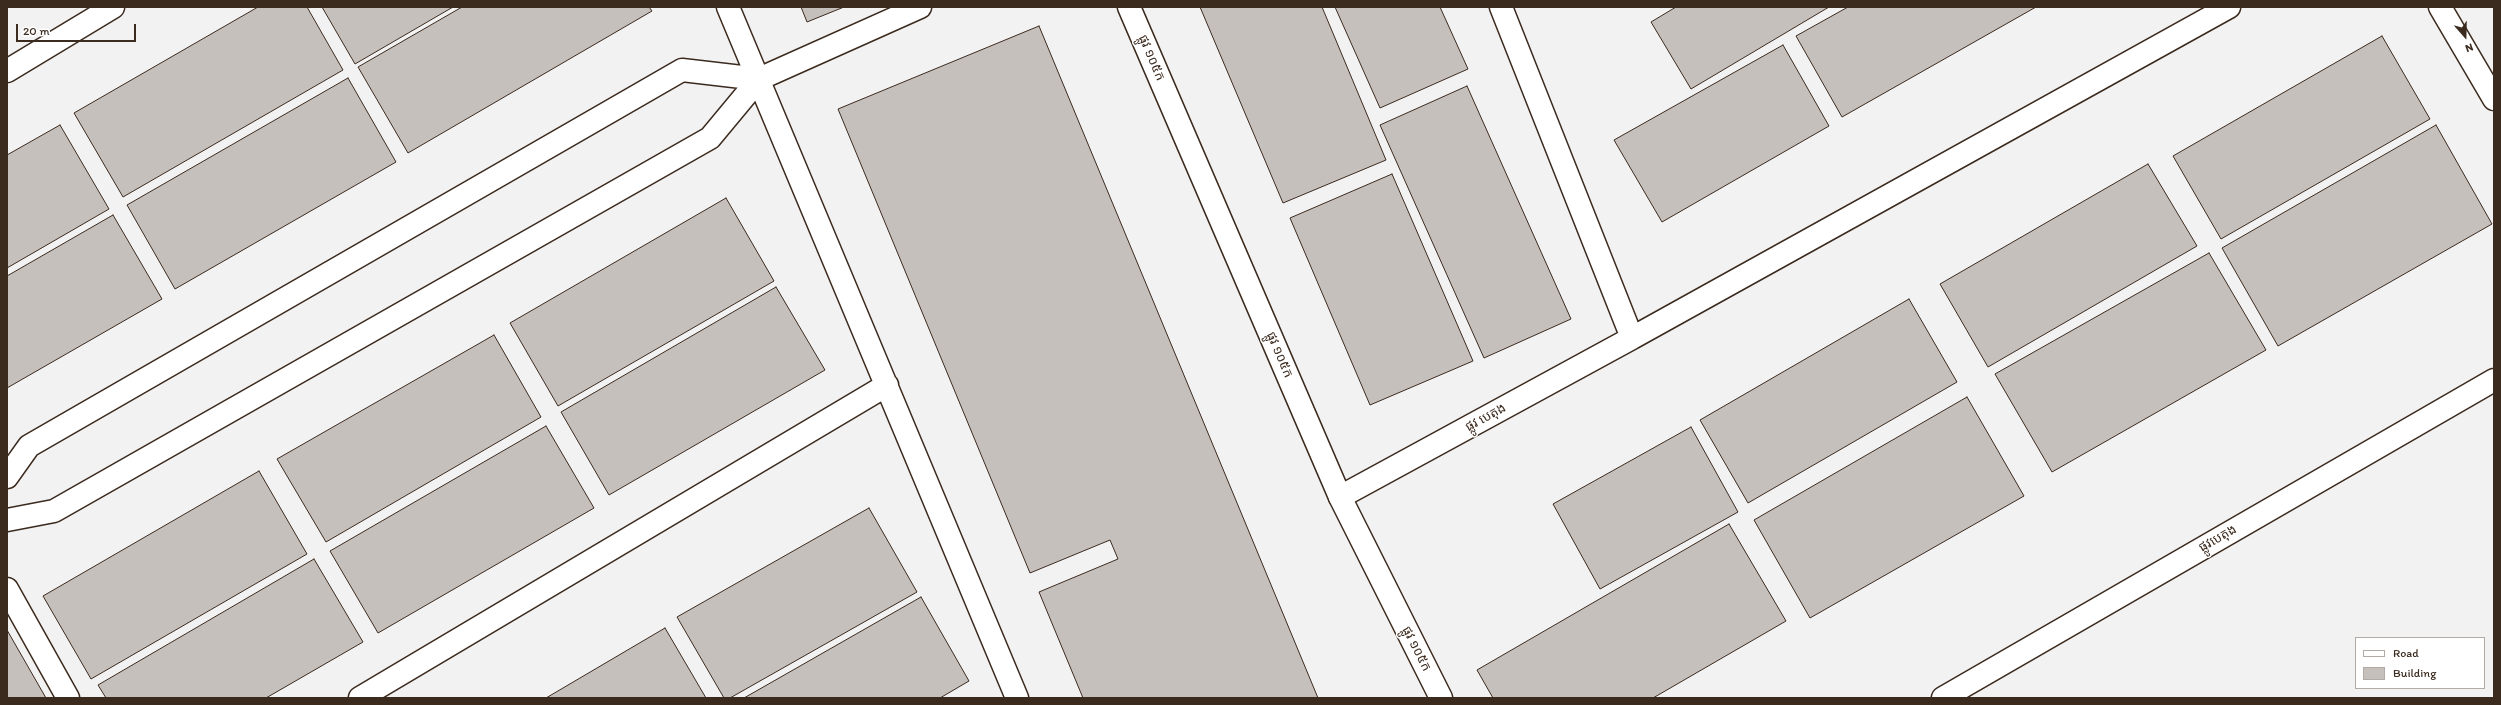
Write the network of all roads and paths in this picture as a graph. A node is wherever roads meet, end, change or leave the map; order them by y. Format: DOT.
graph roads {
  1 [pos="113,7"];
  2 [pos="728,7"];
  3 [pos="920,7"];
  4 [pos="1130,7"];
  5 [pos="1501,7"];
  6 [pos="2229,7"];
  7 [pos="2440,7"];
  8 [pos="7,71"];
  9 [pos="759,79"];
  10 [pos="2494,99"];
  11 [pos="1632,338"];
  12 [pos="2494,380"];
  13 [pos="887,386"];
  14 [pos="7,477"];
  15 [pos="1340,497"];
  16 [pos="7,520"];
  17 [pos="7,589"];
  18 [pos="68,698"];
  19 [pos="360,698"];
  20 [pos="1017,698"];
  21 [pos="1441,698"];
  22 [pos="1943,698"];
  1 -- 8 [label="street"];
  2 -- 9 [label="street"];
  3 -- 9 [label="street"];
  4 -- 15 [label="street, ផ្លូវ ១០៥ក"];
  5 -- 11 [label="street"];
  6 -- 11 [label="street, ផ្លូវ បេតុង"];
  7 -- 10 [label="street"];
  9 -- 13 [label="street"];
  9 -- 14 [label="street"];
  9 -- 16 [label="street"];
  11 -- 15 [label="street, ផ្លូវ បេតុង"];
  12 -- 22 [label="street, ផ្លូវបេតុង"];
  13 -- 19 [label="street"];
  13 -- 20 [label="street"];
  15 -- 21 [label="street, ផ្លូវ ១០៥ក"];
  17 -- 18 [label="street"];
}
